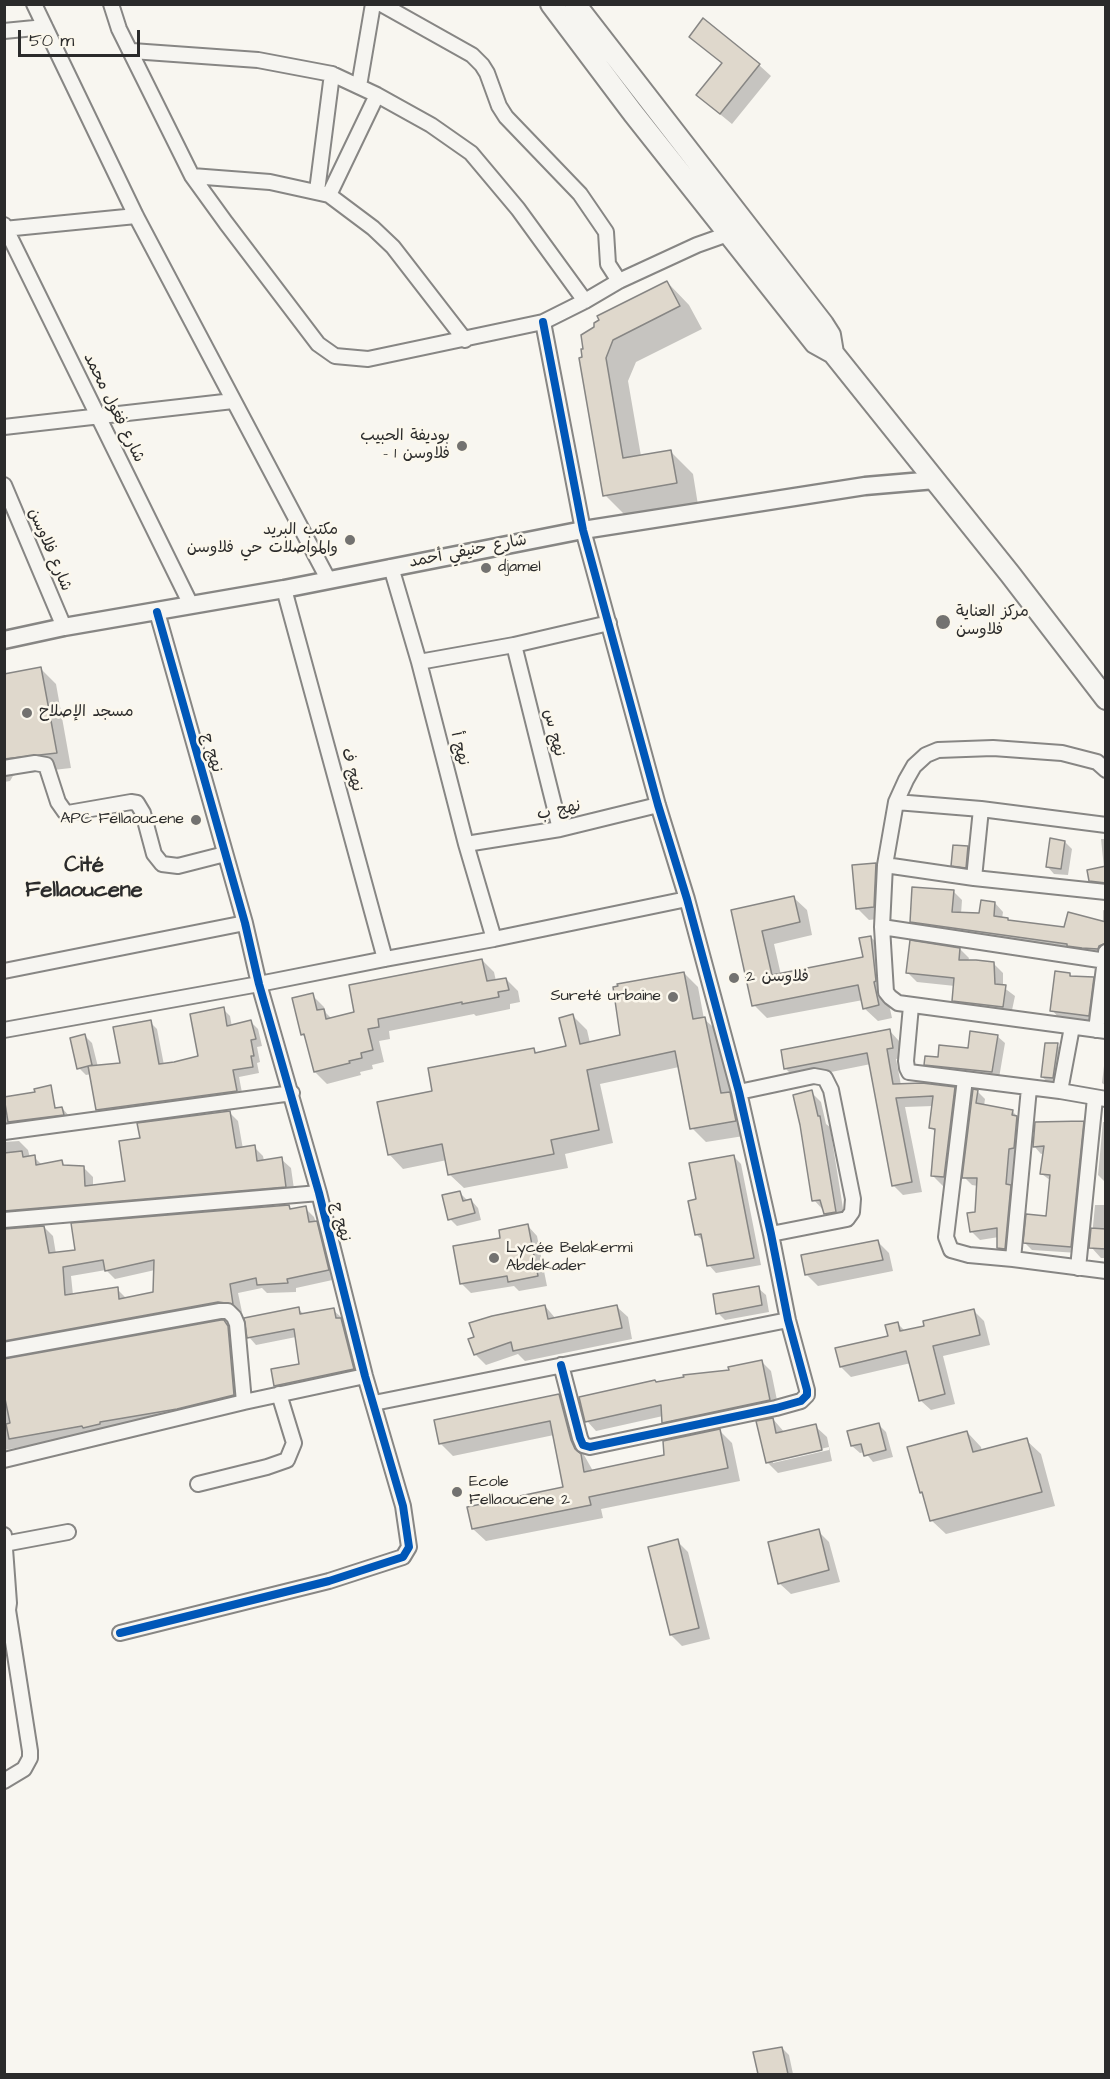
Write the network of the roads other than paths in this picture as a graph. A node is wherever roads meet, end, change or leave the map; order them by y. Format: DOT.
graph roads {
  1 [pos="34,4"];
  2 [pos="111,4"];
  3 [pos="373,4"];
  4 [pos="381,4"];
  5 [pos="550,4"];
  6 [pos="575,4"];
  7 [pos="45,27"];
  8 [pos="4,31"];
  9 [pos="132,51"];
  10 [pos="332,74"];
  11 [pos="359,86"];
  12 [pos="377,95"];
  13 [pos="192,176"];
  14 [pos="323,193"];
  15 [pos="136,216"];
  16 [pos="5,228"];
  17 [pos="728,234"];
  18 [pos="619,281"];
  19 [pos="585,301"];
  20 [pos="543,322"];
  21 [pos="465,340"];
  22 [pos="833,353"];
  23 [pos="233,401"];
  24 [pos="99,416"];
  25 [pos="4,427"];
  26 [pos="935,480"];
  27 [pos="4,485"];
  28 [pos="583,530"];
  29 [pos="391,567"];
  30 [pos="328,579"];
  31 [pos="284,589"];
  32 [pos="191,605"];
  33 [pos="157,612"];
  34 [pos="609,624"];
  35 [pos="64,627"];
  36 [pos="4,640"];
  37 [pos="513,645"];
  38 [pos="419,662"];
  39 [pos="1106,699"];
  40 [pos="4,768"];
  41 [pos="1106,770"];
  42 [pos="896,802"];
  43 [pos="658,805"];
  44 [pos="981,810"];
  45 [pos="1106,825"];
  46 [pos="560,829"];
  47 [pos="466,844"];
  48 [pos="225,854"];
  49 [pos="885,865"];
  50 [pos="974,878"];
  51 [pos="1106,892"];
  52 [pos="687,899"];
  53 [pos="245,923"];
  54 [pos="882,927"];
  55 [pos="495,939"];
  56 [pos="1105,958"];
  57 [pos="385,959"];
  58 [pos="4,971"];
  59 [pos="259,984"];
  60 [pos="911,1006"];
  61 [pos="1072,1026"];
  62 [pos="4,1030"];
  63 [pos="1101,1031"];
  64 [pos="965,1079"];
  65 [pos="1029,1088"];
  66 [pos="1060,1091"];
  67 [pos="739,1092"];
  68 [pos="292,1094"];
  69 [pos="1100,1098"];
  70 [pos="4,1132"];
  71 [pos="319,1193"];
  72 [pos="4,1220"];
  73 [pos="771,1234"];
  74 [pos="1013,1258"];
  75 [pos="1078,1268"];
  76 [pos="1106,1271"];
  77 [pos="788,1320"];
  78 [pos="4,1350"];
  79 [pos="561,1365"];
  80 [pos="365,1376"];
  81 [pos="279,1394"];
  82 [pos="244,1402"];
  83 [pos="374,1403"];
  84 [pos="4,1460"];
  85 [pos="198,1484"];
  86 [pos="68,1532"];
  87 [pos="5,1541"];
  88 [pos="6,1610"];
  89 [pos="120,1633"];
  90 [pos="11,1666"];
  91 [pos="4,1781"];
  1 -- 7 [label="street"];
  2 -- 9 [label="street"];
  3 -- 11 [label="street"];
  4 -- 18 [label="street"];
  5 -- 17 [label="main road"];
  6 -- 22 [label="main road"];
  7 -- 8 [label="street"];
  7 -- 15 [label="street"];
  9 -- 10 [label="street"];
  9 -- 13 [label="street"];
  10 -- 11 [label="street"];
  10 -- 14 [label="street"];
  11 -- 12 [label="street"];
  12 -- 14 [label="street"];
  12 -- 19 [label="street"];
  13 -- 14 [label="street"];
  13 -- 21 [label="street"];
  14 -- 21 [label="street"];
  15 -- 16 [label="street"];
  15 -- 23 [label="street"];
  16 -- 24 [label="street, شارع فغول محمد"];
  17 -- 18 [label="street"];
  17 -- 22 [label="main road"];
  18 -- 19 [label="street"];
  19 -- 20 [label="street"];
  20 -- 21 [label="street"];
  20 -- 28 [label="street"];
  22 -- 26 [label="main road"];
  23 -- 24 [label="street"];
  23 -- 30 [label="street"];
  24 -- 25 [label="street"];
  24 -- 32 [label="street, شارع فغول محمد"];
  26 -- 28 [label="street, شارع حنيفي أحمد"];
  26 -- 39 [label="main road"];
  27 -- 35 [label="street, شارع فلاوسن"];
  28 -- 29 [label="street, شارع حنيفي أحمد"];
  28 -- 34 [label="street"];
  29 -- 30 [label="street, شارع حنيفي أحمد"];
  29 -- 38 [label="street, نهج أ"];
  30 -- 31 [label="street, شارع حنيفي أحمد"];
  31 -- 32 [label="street, شارع حنيفي أحمد"];
  31 -- 57 [label="street, نهج ف"];
  32 -- 33 [label="street, شارع حنيفي أحمد"];
  33 -- 35 [label="street, شارع حنيفي أحمد"];
  33 -- 48 [label="street, نهج ج"];
  34 -- 37 [label="street"];
  34 -- 43 [label="street"];
  35 -- 36 [label="street, شارع حنيفي أحمد"];
  37 -- 38 [label="street"];
  37 -- 46 [label="street, نهج س"];
  38 -- 47 [label="street, نهج أ"];
  40 -- 48 [label="street"];
  41 -- 42 [label="street"];
  42 -- 44 [label="street"];
  42 -- 49 [label="street"];
  43 -- 46 [label="street, نهج ب"];
  43 -- 52 [label="street"];
  44 -- 45 [label="street"];
  44 -- 50 [label="street"];
  46 -- 47 [label="street, نهج ب"];
  47 -- 55 [label="street, نهج أ"];
  48 -- 53 [label="street, نهج ج"];
  49 -- 50 [label="street"];
  49 -- 54 [label="street"];
  50 -- 51 [label="street"];
  52 -- 55 [label="street"];
  52 -- 67 [label="street"];
  53 -- 58 [label="street"];
  53 -- 59 [label="street, نهج ج"];
  54 -- 56 [label="street"];
  54 -- 60 [label="street"];
  55 -- 57 [label="street"];
  56 -- 63 [label="street"];
  57 -- 59 [label="street"];
  59 -- 62 [label="street"];
  59 -- 68 [label="street, نهج ج"];
  60 -- 61 [label="street"];
  60 -- 64 [label="street"];
  61 -- 63 [label="street"];
  61 -- 66 [label="street"];
  64 -- 65 [label="street"];
  64 -- 74 [label="street"];
  65 -- 66 [label="street"];
  65 -- 74 [label="street"];
  66 -- 69 [label="street"];
  67 -- 73 [label="street"];
  67 -- 73 [label="street"];
  68 -- 70 [label="street"];
  68 -- 71 [label="street, نهج ج"];
  69 -- 75 [label="street"];
  71 -- 72 [label="street"];
  71 -- 80 [label="street, نهج ج"];
  73 -- 77 [label="street"];
  74 -- 75 [label="street"];
  75 -- 76 [label="street"];
  77 -- 79 [label="street"];
  77 -- 79 [label="street"];
  78 -- 82 [label="street"];
  79 -- 83 [label="street"];
  80 -- 81 [label="street"];
  80 -- 83 [label="street, نهج ج"];
  81 -- 82 [label="street"];
  81 -- 85 [label="street"];
  82 -- 84 [label="street"];
  83 -- 89 [label="street, نهج ج"];
  86 -- 87 [label="street"];
  87 -- 88 [label="street"];
  88 -- 90 [label="street"];
  90 -- 91 [label="street"];
}
